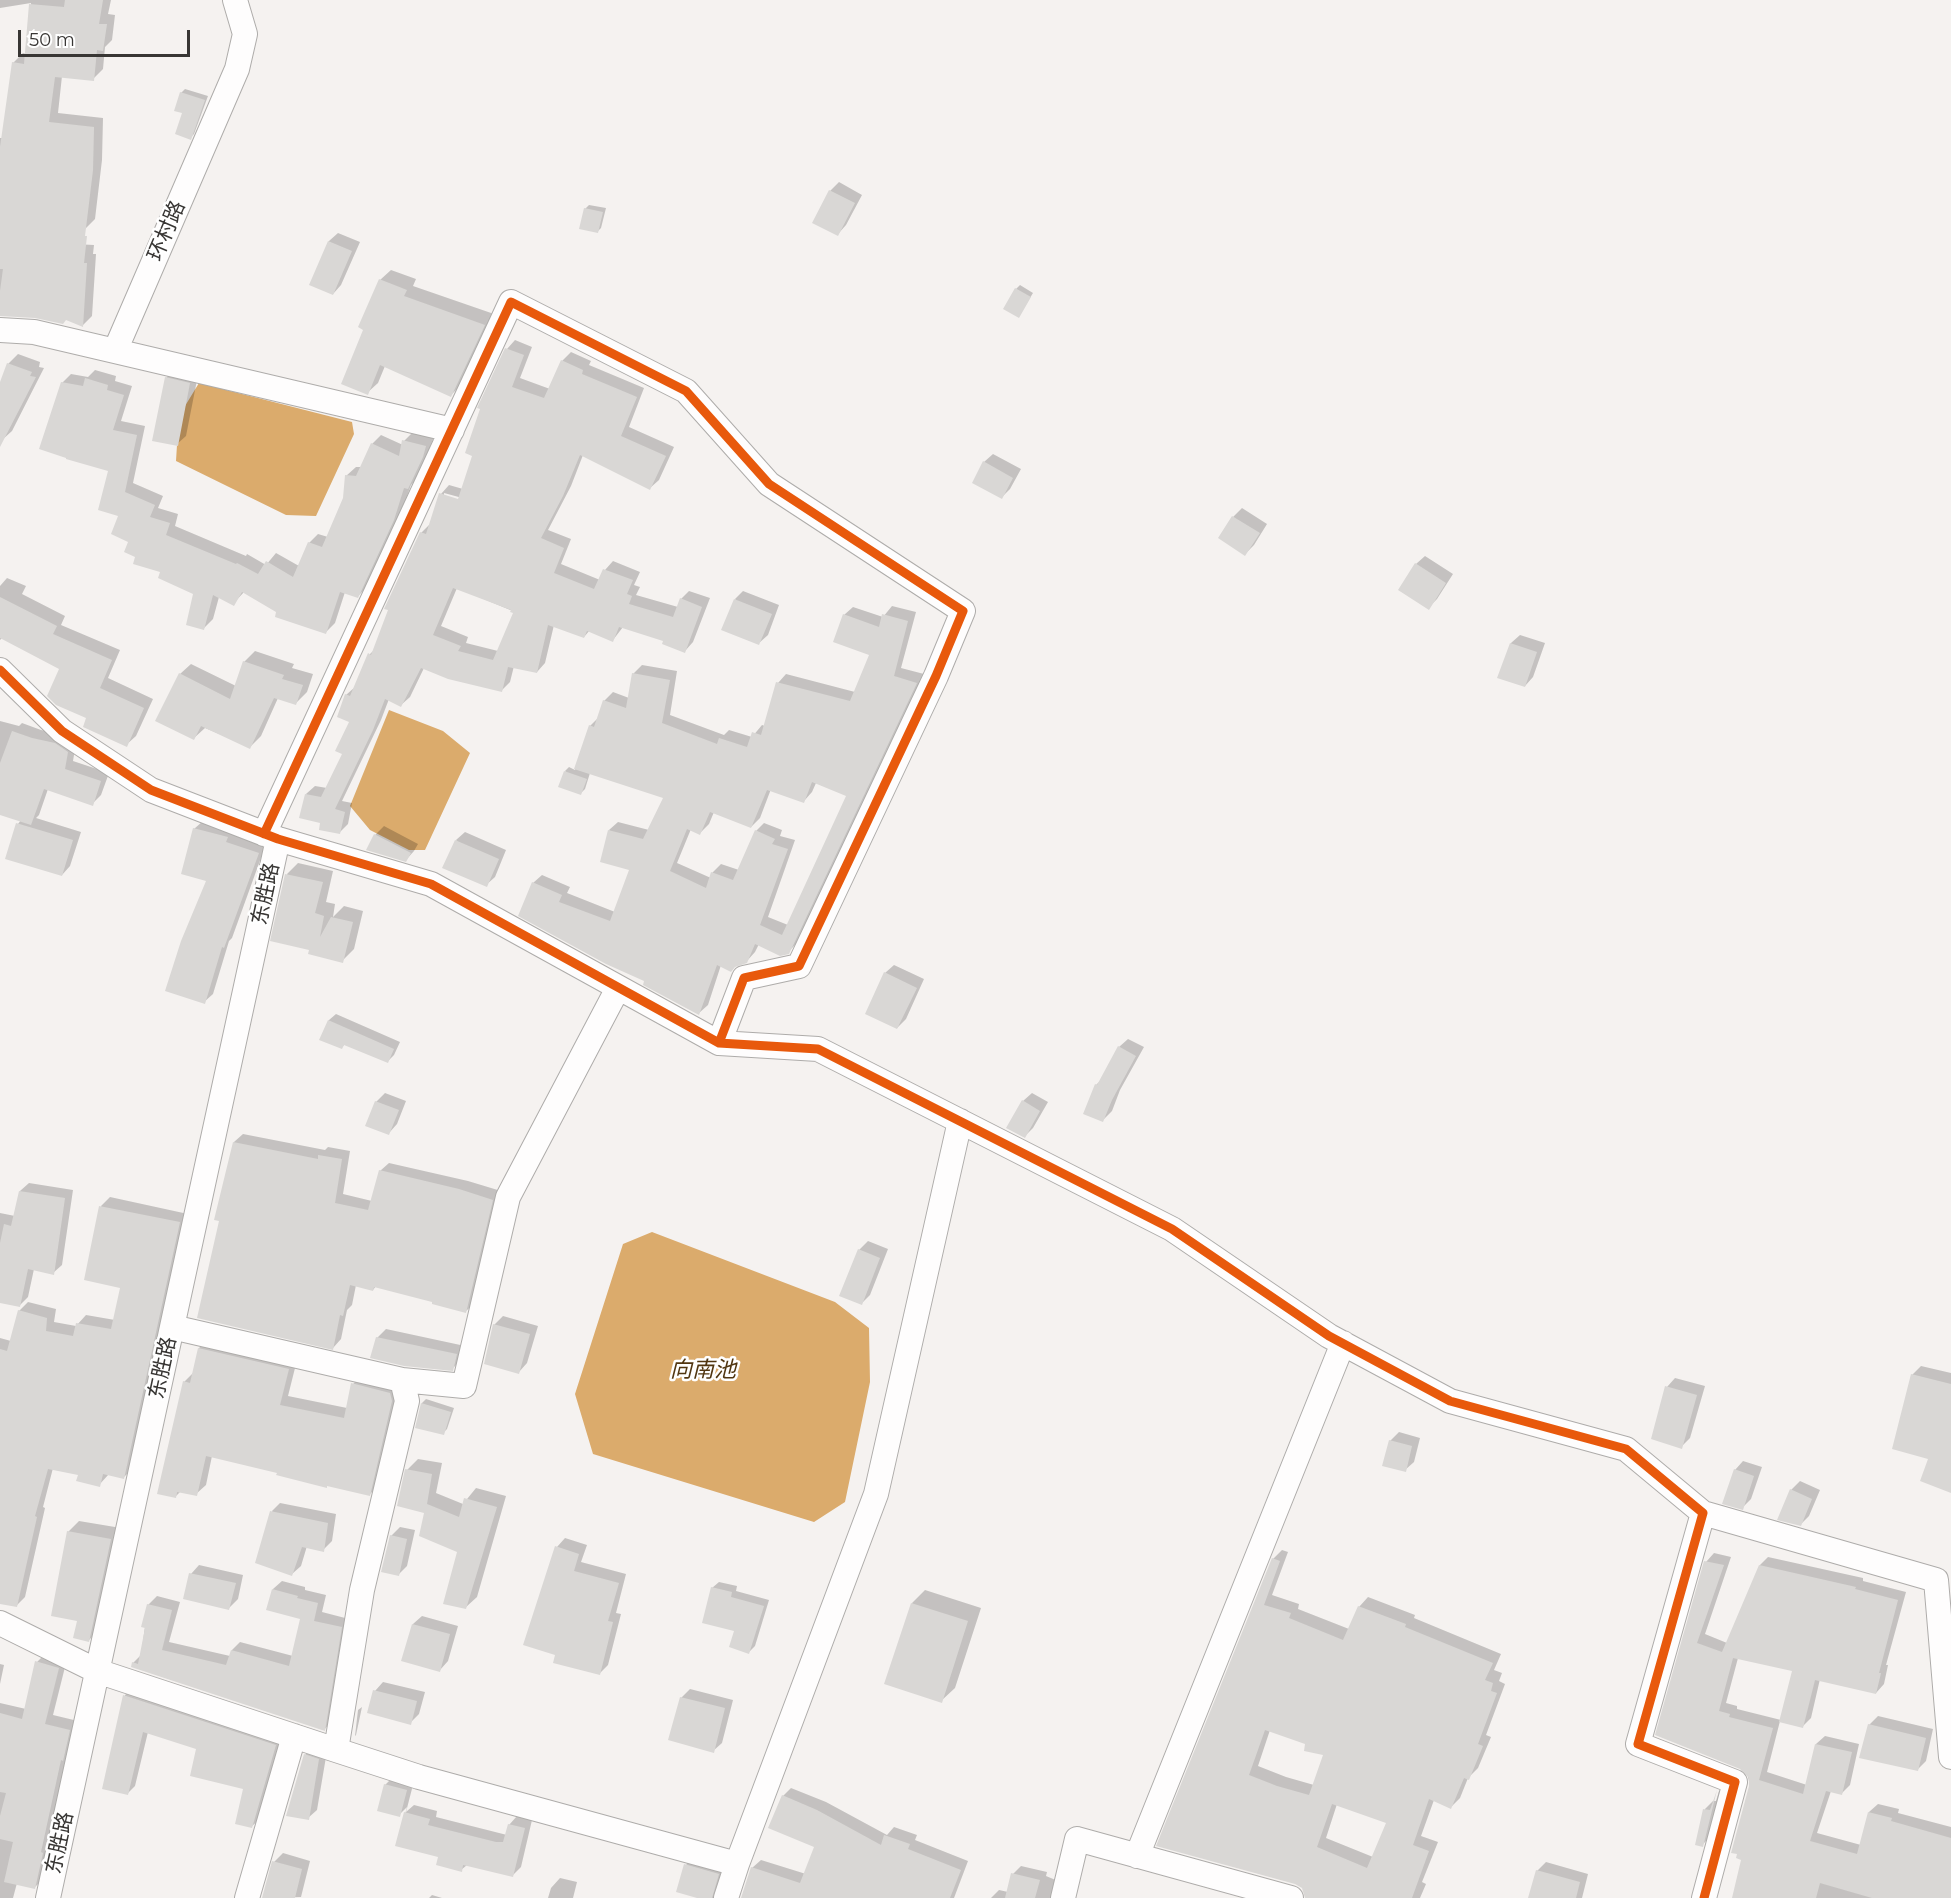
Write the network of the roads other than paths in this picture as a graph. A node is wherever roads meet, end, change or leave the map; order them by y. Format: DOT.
graph roads {
  1 [pos="235,0"];
  2 [pos="0,330"];
  3 [pos="115,351"];
  4 [pos="452,430"];
  5 [pos="0,670"];
  6 [pos="271,836"];
  7 [pos="618,988"];
  8 [pos="719,1043"];
  9 [pos="960,1121"];
  10 [pos="172,1327"];
  11 [pos="1343,1343"];
  12 [pos="402,1380"];
  13 [pos="1703,1513"];
  14 [pos="0,1623"];
  15 [pos="97,1671"];
  16 [pos="294,1736"];
  17 [pos="336,1750"];
  18 [pos="1951,1758"];
  19 [pos="1137,1856"];
  20 [pos="737,1864"];
  21 [pos="48,1898"];
  22 [pos="247,1898"];
  23 [pos="726,1898"];
  24 [pos="1063,1898"];
  25 [pos="1291,1898"];
  26 [pos="1704,1898"];
  1 -- 3 [label="street, 环村路"];
  2 -- 3 [label="street"];
  3 -- 4 [label="street"];
  4 -- 6 [label="street, 东胜路"];
  4 -- 8 [label="street, 东胜路"];
  5 -- 6 [label="street"];
  6 -- 7 [label="street"];
  6 -- 10 [label="street, 东胜路"];
  7 -- 8 [label="street"];
  7 -- 12 [label="street"];
  8 -- 9 [label="street"];
  9 -- 11 [label="street"];
  9 -- 20 [label="street"];
  10 -- 12 [label="street"];
  10 -- 15 [label="street, 东胜路"];
  11 -- 13 [label="street"];
  11 -- 19 [label="street"];
  12 -- 17 [label="street"];
  13 -- 18 [label="street"];
  13 -- 26 [label="street"];
  14 -- 15 [label="street"];
  15 -- 16 [label="street"];
  15 -- 21 [label="street, 东胜路"];
  16 -- 17 [label="street"];
  16 -- 22 [label="street"];
  17 -- 20 [label="street"];
  19 -- 24 [label="street"];
  19 -- 25 [label="street"];
  20 -- 23 [label="street"];
}
